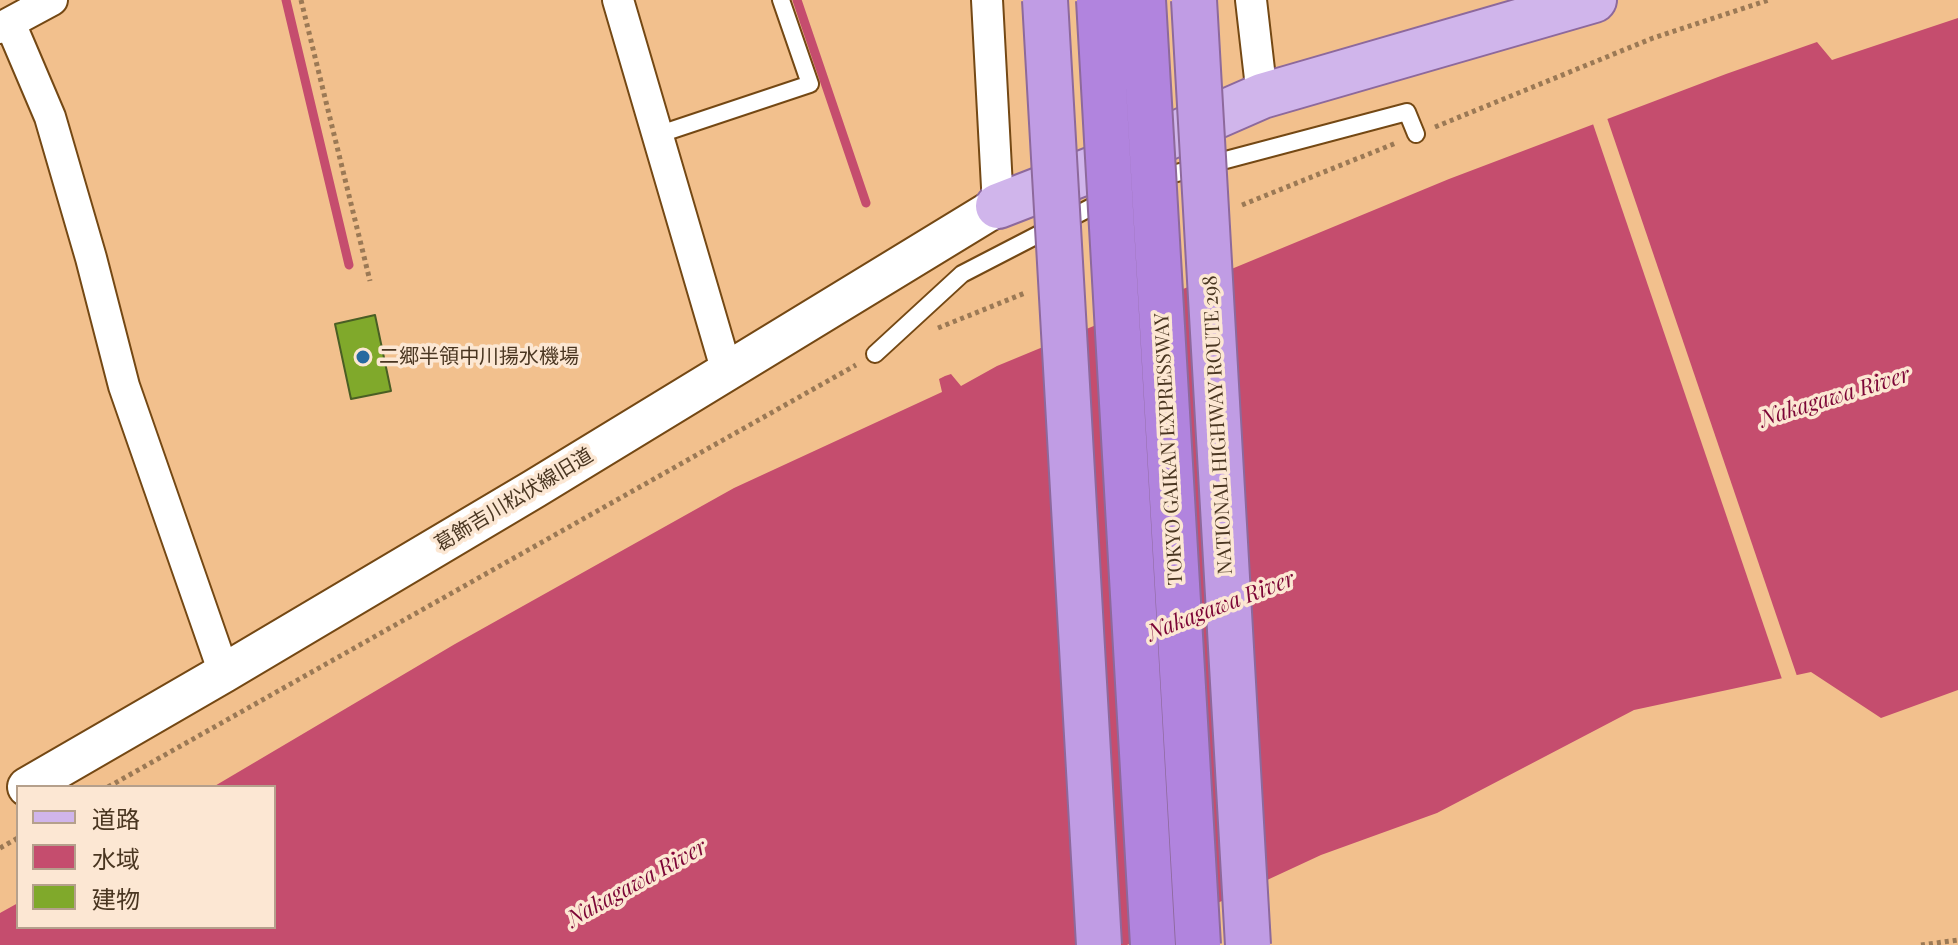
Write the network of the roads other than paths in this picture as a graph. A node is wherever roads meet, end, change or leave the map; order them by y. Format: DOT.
graph roads {
  1 [pos="52,0"];
  2 [pos="618,0"];
  3 [pos="781,0"];
  4 [pos="987,0"];
  5 [pos="1045,0"];
  6 [pos="1099,0"];
  7 [pos="1143,0"];
  8 [pos="1194,0"];
  9 [pos="1251,0"];
  10 [pos="1594,0"];
  11 [pos="5,25"];
  12 [pos="1262,96"];
  13 [pos="1416,134"];
  14 [pos="657,135"];
  15 [pos="1129,172"];
  16 [pos="998,206"];
  17 [pos="875,354"];
  18 [pos="727,372"];
  19 [pos="224,673"];
  20 [pos="30,785"];
  21 [pos="1099,945"];
  22 [pos="1153,945"];
  23 [pos="1198,945"];
  24 [pos="1248,945"];
  1 -- 11 [label="street"];
  2 -- 14 [label="street"];
  3 -- 14 [label="lane"];
  4 -- 16 [label="street"];
  5 -- 21 [label="highway, bridge"];
  6 -- 22 [label="highway, bridge"];
  7 -- 23 [label="highway, TOKYO GAIKAN EXPRESSWAY, bridge"];
  8 -- 24 [label="highway, NATIONAL HIGHWAY ROUTE 298, bridge"];
  9 -- 12 [label="street"];
  10 -- 12 [label="main road"];
  11 -- 19 [label="street"];
  12 -- 15 [label="main road"];
  13 -- 15 [label="lane"];
  14 -- 18 [label="street"];
  15 -- 16 [label="main road"];
  15 -- 17 [label="lane"];
  16 -- 18 [label="street, 葛飾吉川松伏線旧道"];
  18 -- 19 [label="street, 葛飾吉川松伏線旧道"];
  19 -- 20 [label="street, 葛飾吉川松伏線旧道"];
}
